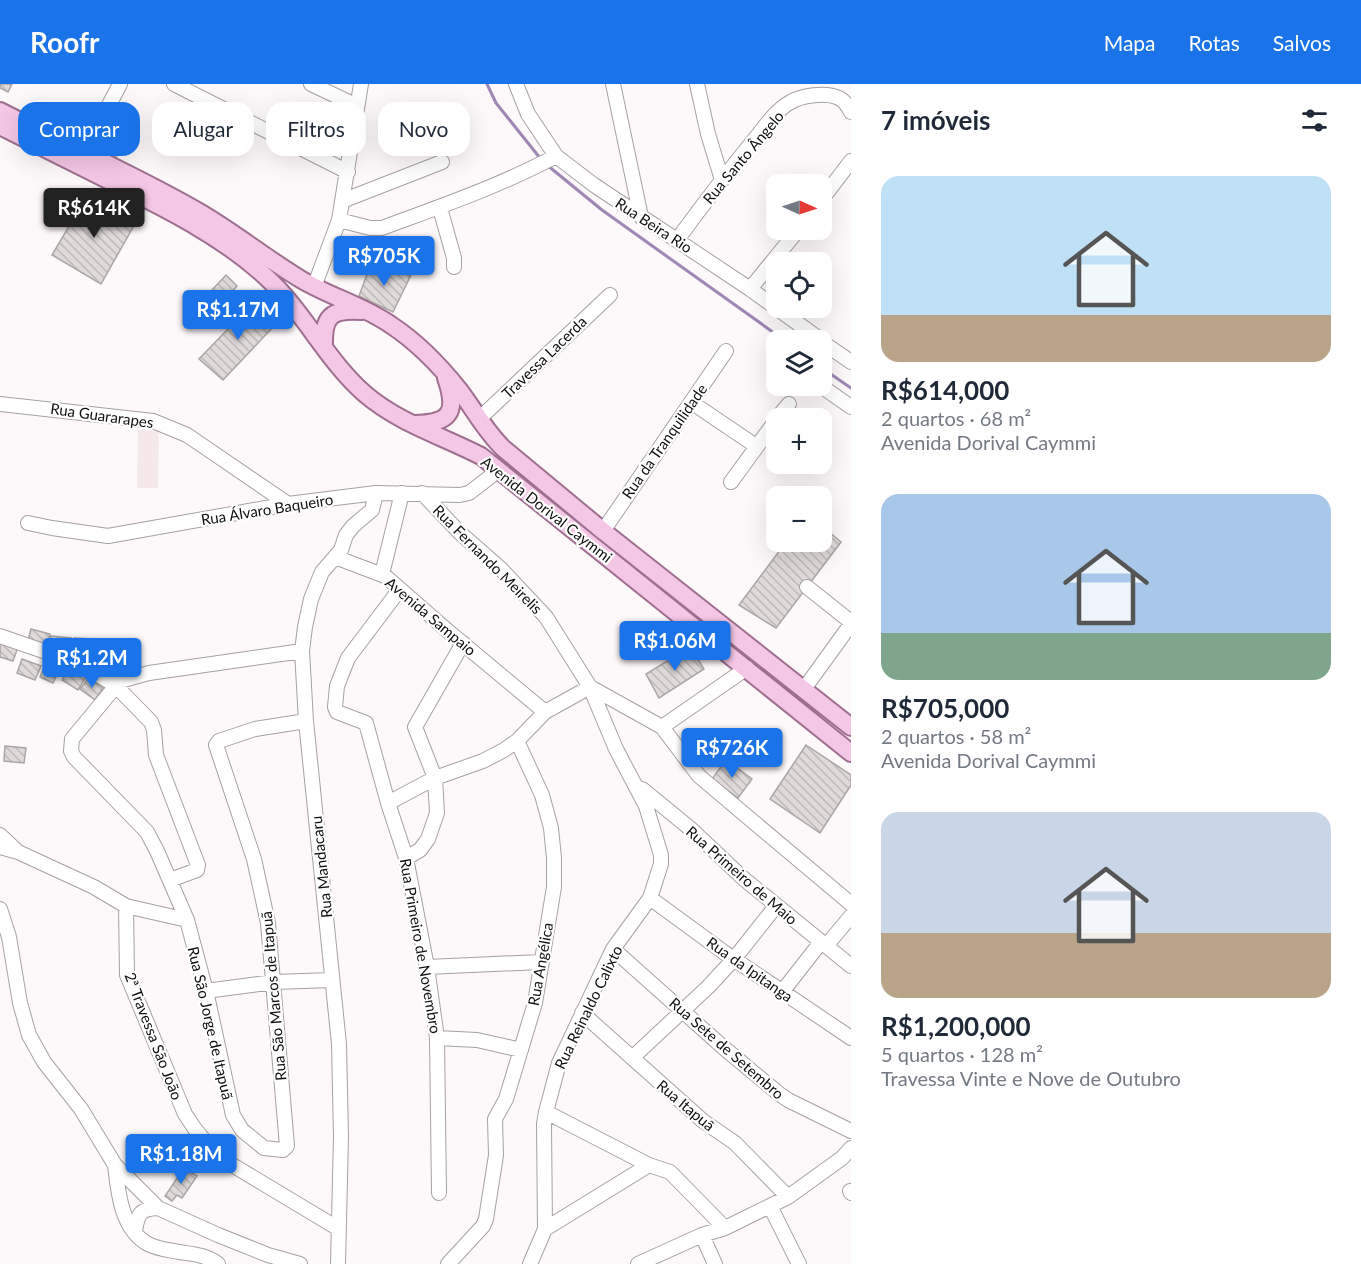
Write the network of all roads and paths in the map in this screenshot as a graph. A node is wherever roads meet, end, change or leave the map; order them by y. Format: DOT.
graph roads {
  1 [pos="120,84"];
  2 [pos="174,84"];
  3 [pos="311,84"];
  4 [pos="361,84"];
  5 [pos="516,84"];
  6 [pos="614,84"];
  7 [pos="697,84"];
  8 [pos="111,102"];
  9 [pos="349,102"];
  10 [pos="358,102"];
  11 [pos="0,111"];
  12 [pos="851,112"];
  13 [pos="18,120"];
  14 [pos="0,126"];
  15 [pos="90,156"];
  16 [pos="350,156"];
  17 [pos="553,158"];
  18 [pos="851,161"];
  19 [pos="442,162"];
  20 [pos="348,172"];
  21 [pos="722,180"];
  22 [pos="832,186"];
  23 [pos="342,201"];
  24 [pos="440,208"];
  25 [pos="641,217"];
  26 [pos="339,220"];
  27 [pos="677,240"];
  28 [pos="790,240"];
  29 [pos="454,267"];
  30 [pos="314,287"];
  31 [pos="750,289"];
  32 [pos="610,295"];
  33 [pos="368,311"];
  34 [pos="806,330"];
  35 [pos="324,348"];
  36 [pos="832,349"];
  37 [pos="726,351"];
  38 [pos="851,362"];
  39 [pos="444,373"];
  40 [pos="832,393"];
  41 [pos="691,402"];
  42 [pos="0,404"];
  43 [pos="789,404"];
  44 [pos="851,406"];
  45 [pos="786,408"];
  46 [pos="479,419"];
  47 [pos="411,424"];
  48 [pos="766,433"];
  49 [pos="756,446"];
  50 [pos="499,470"];
  51 [pos="730,482"];
  52 [pos="376,493"];
  53 [pos="402,493"];
  54 [pos="422,493"];
  55 [pos="288,504"];
  56 [pos="28,523"];
  57 [pos="603,531"];
  58 [pos="335,557"];
  59 [pos="382,574"];
  60 [pos="807,587"];
  61 [pos="400,589"];
  62 [pos="851,623"];
  63 [pos="0,636"];
  64 [pos="463,643"];
  65 [pos="302,651"];
  66 [pos="747,668"];
  67 [pos="115,686"];
  68 [pos="590,687"];
  69 [pos="804,689"];
  70 [pos="545,712"];
  71 [pos="306,721"];
  72 [pos="662,727"];
  73 [pos="851,727"];
  74 [pos="517,741"];
  75 [pos="851,753"];
  76 [pos="435,778"];
  77 [pos="634,782"];
  78 [pos="388,802"];
  79 [pos="0,835"];
  80 [pos="0,847"];
  81 [pos="18,852"];
  82 [pos="406,858"];
  83 [pos="170,880"];
  84 [pos="650,898"];
  85 [pos="851,904"];
  86 [pos="126,906"];
  87 [pos="776,906"];
  88 [pos="0,909"];
  89 [pos="851,916"];
  90 [pos="186,920"];
  91 [pos="823,944"];
  92 [pos="613,949"];
  93 [pos="734,959"];
  94 [pos="541,962"];
  95 [pos="851,966"];
  96 [pos="427,967"];
  97 [pos="332,980"];
  98 [pos="274,982"];
  99 [pos="206,991"];
  100 [pos="782,992"];
  101 [pos="683,1011"];
  102 [pos="582,1013"];
  103 [pos="437,1038"];
  104 [pos="851,1038"];
  105 [pos="521,1050"];
  106 [pos="632,1058"];
  107 [pos="546,1112"];
  108 [pos="238,1125"];
  109 [pos="851,1131"];
  110 [pos="851,1149"];
  111 [pos="116,1165"];
  112 [pos="650,1165"];
  113 [pos="439,1193"];
  114 [pos="788,1197"];
  115 [pos="770,1206"];
  116 [pos="158,1208"];
  117 [pos="725,1228"];
  118 [pos="339,1229"];
  119 [pos="545,1229"];
  120 [pos="135,1231"];
  121 [pos="702,1235"];
  122 [pos="270,1259"];
  123 [pos="218,1264"];
  124 [pos="300,1264"];
  125 [pos="338,1264"];
  126 [pos="448,1264"];
  127 [pos="530,1264"];
  128 [pos="638,1264"];
  129 [pos="715,1264"];
  130 [pos="799,1264"];
  1 -- 8 [label="street"];
  2 -- 20 [label="street"];
  3 -- 9 [label="street"];
  4 -- 10 [label="street"];
  5 -- 17 [label="street, Rua Beira Rio"];
  6 -- 25 [label="street"];
  7 -- 21 [label="street"];
  11 -- 13 [label="main road, Avenida Dorival Caymmi"];
  12 -- 21 [label="street, Rua Santo Ângelo"];
  14 -- 35 [label="main road, Avenida Dorival Caymmi"];
  15 -- 30 [label="main road, Avenida Dorival Caymmi"];
  16 -- 20 [label="street"];
  17 -- 24 [label="street"];
  17 -- 25 [label="street, Rua Beira Rio"];
  18 -- 22 [label="street"];
  19 -- 23 [label="street"];
  20 -- 23 [label="street"];
  21 -- 27 [label="street, Rua Santo Ângelo"];
  23 -- 26 [label="street"];
  24 -- 26 [label="street"];
  24 -- 29 [label="street"];
  25 -- 27 [label="street, Rua Beira Rio"];
  26 -- 30 [label="street"];
  27 -- 31 [label="street, Rua Beira Rio"];
  28 -- 31 [label="street"];
  30 -- 33 [label="main road, Avenida Dorival Caymmi"];
  31 -- 34 [label="street, Rua Beira Rio"];
  32 -- 46 [label="street, Travessa Lacerda"];
  33 -- 35 [label="main road"];
  33 -- 39 [label="main road, Avenida Dorival Caymmi"];
  35 -- 47 [label="main road, Avenida Dorival Caymmi"];
  36 -- 38 [label="street, Rua Beira Rio"];
  37 -- 41 [label="street, Rua da Tranquilidade"];
  39 -- 46 [label="main road, Avenida Dorival Caymmi"];
  39 -- 47 [label="main road"];
  40 -- 44 [label="street"];
  41 -- 49 [label="street"];
  41 -- 57 [label="street, Rua da Tranquilidade"];
  42 -- 55 [label="street, Rua Guararapes"];
  43 -- 45 [label="street"];
  46 -- 57 [label="main road, Avenida Dorival Caymmi"];
  47 -- 50 [label="main road, Avenida Dorival Caymmi"];
  48 -- 49 [label="street"];
  49 -- 51 [label="street"];
  50 -- 54 [label="street, Rua Álvaro Baqueiro"];
  50 -- 66 [label="main road, Avenida Dorival Caymmi"];
  52 -- 53 [label="street, Rua Álvaro Baqueiro"];
  52 -- 55 [label="street, Rua Álvaro Baqueiro"];
  52 -- 58 [label="street, Rua Mandacaru"];
  53 -- 54 [label="street, Rua Álvaro Baqueiro"];
  53 -- 59 [label="street, Avenida Sampaio"];
  54 -- 68 [label="street, Rua Fernando Meirelis"];
  55 -- 56 [label="street, Rua Álvaro Baqueiro"];
  57 -- 69 [label="main road, Avenida Dorival Caymmi"];
  58 -- 59 [label="street"];
  58 -- 65 [label="street, Rua Mandacaru"];
  59 -- 61 [label="street, Avenida Sampaio"];
  60 -- 62 [label="street"];
  61 -- 64 [label="street, Avenida Sampaio"];
  61 -- 78 [label="street, Rua Primeiro de Novembro"];
  62 -- 69 [label="street"];
  63 -- 67 [label="street"];
  64 -- 70 [label="street, Avenida Sampaio"];
  64 -- 76 [label="street"];
  65 -- 67 [label="street"];
  65 -- 71 [label="street, Rua Mandacaru"];
  66 -- 72 [label="street"];
  66 -- 75 [label="main road, Avenida Dorival Caymmi"];
  67 -- 83 [label="street"];
  67 -- 83 [label="street, Rua São Jorge de Itapuã"];
  68 -- 70 [label="street"];
  68 -- 72 [label="street"];
  68 -- 77 [label="street, Rua Fernando Meirelis"];
  69 -- 73 [label="main road, Avenida Dorival Caymmi"];
  70 -- 74 [label="street"];
  71 -- 97 [label="street, Rua Mandacaru"];
  71 -- 98 [label="street, Rua São Marcos de Itapuã"];
  72 -- 85 [label="street"];
  74 -- 76 [label="street"];
  74 -- 94 [label="street, Rua Angélica"];
  76 -- 78 [label="street"];
  76 -- 82 [label="street"];
  77 -- 84 [label="street, Rua Reinaldo Calixto"];
  77 -- 87 [label="street, Rua Primeiro de Maio"];
  78 -- 82 [label="street, Rua Primeiro de Novembro"];
  79 -- 81 [label="street"];
  80 -- 81 [label="street"];
  81 -- 86 [label="street"];
  82 -- 96 [label="street, Rua Primeiro de Novembro"];
  83 -- 90 [label="street, Rua São Jorge de Itapuã"];
  84 -- 92 [label="street, Rua Reinaldo Calixto"];
  84 -- 93 [label="street, Rua da Ipitanga"];
  86 -- 90 [label="street"];
  86 -- 118 [label="street, 2ª Travessa São João"];
  87 -- 91 [label="street, Rua Primeiro de Maio"];
  87 -- 93 [label="street"];
  88 -- 111 [label="street"];
  89 -- 91 [label="street"];
  90 -- 99 [label="street, Rua São Jorge de Itapuã"];
  91 -- 95 [label="street, Rua Primeiro de Maio"];
  91 -- 100 [label="street"];
  92 -- 101 [label="street, Rua Sete de Setembro"];
  92 -- 102 [label="street, Rua Reinaldo Calixto"];
  93 -- 100 [label="street, Rua da Ipitanga"];
  93 -- 101 [label="street"];
  94 -- 96 [label="street"];
  94 -- 105 [label="street, Rua Angélica"];
  96 -- 103 [label="street, Rua Primeiro de Novembro"];
  97 -- 98 [label="street"];
  97 -- 118 [label="street, Rua Mandacaru"];
  98 -- 99 [label="street"];
  98 -- 108 [label="street, Rua São Marcos de Itapuã"];
  99 -- 108 [label="street, Rua São Jorge de Itapuã"];
  100 -- 104 [label="street, Rua da Ipitanga"];
  101 -- 106 [label="street"];
  101 -- 109 [label="street, Rua Sete de Setembro"];
  102 -- 106 [label="street, Rua Itapuã"];
  102 -- 107 [label="street, Rua Reinaldo Calixto"];
  103 -- 105 [label="street"];
  103 -- 113 [label="street, Rua Primeiro de Novembro"];
  105 -- 126 [label="street, Rua Angélica"];
  106 -- 114 [label="street, Rua Itapuã"];
  107 -- 112 [label="street"];
  107 -- 119 [label="street, Rua Reinaldo Calixto"];
  110 -- 114 [label="street"];
  111 -- 116 [label="street"];
  111 -- 120 [label="street"];
  112 -- 117 [label="street"];
  112 -- 119 [label="street"];
  114 -- 115 [label="street"];
  115 -- 117 [label="street"];
  115 -- 130 [label="street"];
  116 -- 120 [label="street"];
  116 -- 122 [label="street"];
  117 -- 121 [label="street"];
  118 -- 125 [label="street, Rua Mandacaru"];
  119 -- 127 [label="street, Rua Reinaldo Calixto"];
  120 -- 123 [label="street"];
  121 -- 128 [label="street"];
  121 -- 129 [label="street"];
  122 -- 124 [label="street"];
}
